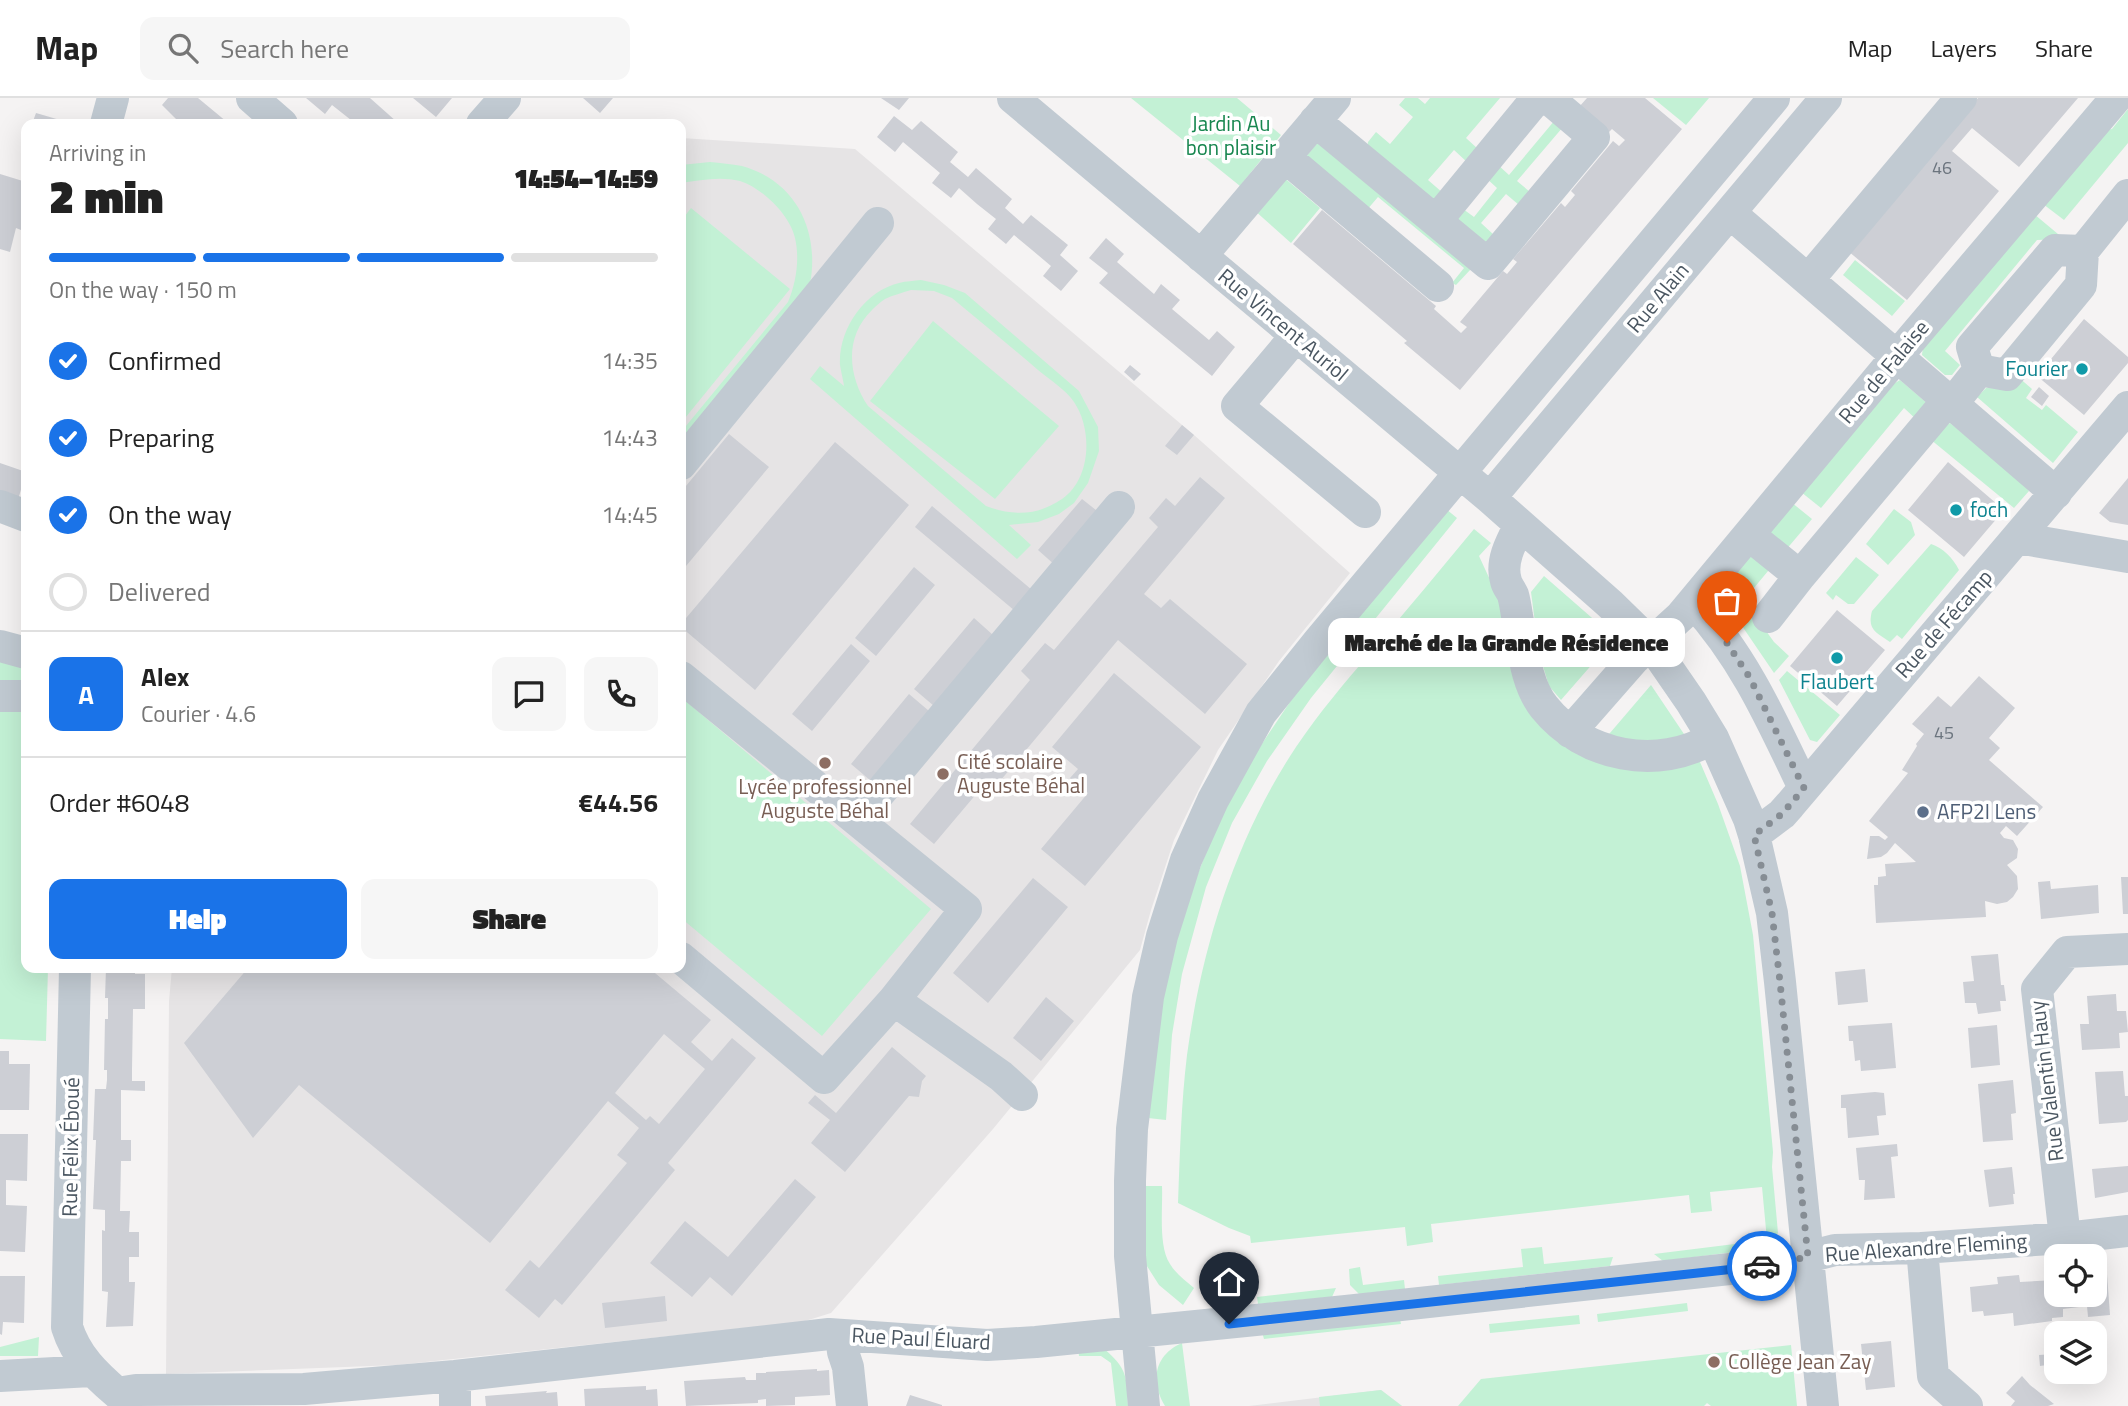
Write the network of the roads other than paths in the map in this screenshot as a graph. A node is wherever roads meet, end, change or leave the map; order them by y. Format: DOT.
graph roads {
  1 [pos="113,98"];
  2 [pos="252,98"];
  3 [pos="505,98"];
  4 [pos="1013,98"];
  5 [pos="1537,98"];
  6 [pos="1548,98"];
  7 [pos="1774,98"];
  8 [pos="1826,98"];
  9 [pos="1961,98"];
  10 [pos="2116,98"];
  11 [pos="1047,108"];
  12 [pos="1325,110"];
  13 [pos="107,119"];
  14 [pos="276,119"];
  15 [pos="486,119"];
  16 [pos="1285,157"];
  17 [pos="2128,195"];
  18 [pos="1730,213"];
  19 [pos="1436,221"];
  20 [pos="878,223"];
  21 [pos="2082,251"];
  22 [pos="1201,256"];
  23 [pos="1808,280"];
  24 [pos="1438,286"];
  25 [pos="1296,336"];
  26 [pos="1897,356"];
  27 [pos="1979,370"];
  28 [pos="1950,402"];
  29 [pos="2128,407"];
  30 [pos="686,458"];
  31 [pos="1459,473"];
  32 [pos="2056,493"];
  33 [pos="1490,498"];
  34 [pos="0,506"];
  35 [pos="1119,507"];
  36 [pos="1365,512"];
  37 [pos="21,514"];
  38 [pos="1520,526"];
  39 [pos="1749,534"];
  40 [pos="2018,538"];
  41 [pos="2128,557"];
  42 [pos="1800,576"];
  43 [pos="1693,602"];
  44 [pos="1768,617"];
  45 [pos="1651,644"];
  46 [pos="0,646"];
  47 [pos="21,652"];
  48 [pos="686,681"];
  49 [pos="0,696"];
  50 [pos="21,696"];
  51 [pos="1570,732"];
  52 [pos="1713,738"];
  53 [pos="1804,788"];
  54 [pos="857,820"];
  55 [pos="1754,835"];
  56 [pos="2128,950"];
  57 [pos="686,962"];
  58 [pos="75,973"];
  59 [pos="894,1000"];
  60 [pos="1022,1095"];
  61 [pos="2128,1231"];
  62 [pos="2065,1238"];
  63 [pos="1922,1248"];
  64 [pos="1808,1257"];
  65 [pos="67,1327"];
  66 [pos="1137,1333"];
  67 [pos="841,1335"];
  68 [pos="91,1371"];
  69 [pos="0,1376"];
  70 [pos="455,1391"];
  71 [pos="304,1397"];
  72 [pos="117,1400"];
  73 [pos="852,1406"];
  74 [pos="1144,1406"];
  75 [pos="1823,1406"];
  76 [pos="1968,1406"];
  1 -- 13 [label="street"];
  2 -- 14 [label="street"];
  3 -- 15 [label="street"];
  4 -- 11 [label="street, Rue Vincent Auriol"];
  5 -- 19 [label="street"];
  6 -- 19 [label="street"];
  7 -- 31 [label="street"];
  8 -- 18 [label="street, Rue Alain"];
  9 -- 23 [label="street"];
  10 -- 26 [label="street, Rue de Falaise"];
  11 -- 22 [label="street, Rue Vincent Auriol"];
  12 -- 16 [label="street"];
  12 -- 19 [label="street"];
  16 -- 22 [label="street"];
  16 -- 24 [label="street"];
  17 -- 21 [label="street"];
  18 -- 23 [label="street"];
  18 -- 33 [label="street, Rue Alain"];
  20 -- 30 [label="street"];
  21 -- 27 [label="street"];
  21 -- 27 [label="street"];
  22 -- 25 [label="street, Rue Vincent Auriol"];
  23 -- 26 [label="street"];
  25 -- 31 [label="street, Rue Vincent Auriol"];
  25 -- 36 [label="street"];
  26 -- 28 [label="street"];
  26 -- 39 [label="street, Rue de Falaise"];
  27 -- 28 [label="street"];
  28 -- 32 [label="street"];
  28 -- 42 [label="street"];
  29 -- 32 [label="street, Rue de Fécamp"];
  31 -- 33 [label="street, Rue Vincent Auriol"];
  31 -- 66 [label="street"];
  32 -- 40 [label="street, Rue de Fécamp"];
  33 -- 38 [label="street, Rue Vincent Auriol"];
  34 -- 37 [label="street"];
  35 -- 54 [label="street"];
  38 -- 45 [label="street, Rue Vincent Auriol"];
  38 -- 51 [label="street"];
  39 -- 42 [label="street"];
  39 -- 43 [label="street, Rue de Falaise"];
  40 -- 41 [label="street"];
  40 -- 53 [label="street, Rue de Fécamp"];
  42 -- 44 [label="street"];
  43 -- 45 [label="street, Rue de Falaise"];
  43 -- 53 [label="street"];
  45 -- 51 [label="street, Rue de Falaise"];
  45 -- 52 [label="street, Rue Vincent Auriol"];
  46 -- 47 [label="street"];
  48 -- 54 [label="street"];
  49 -- 50 [label="street"];
  51 -- 52 [label="street"];
  52 -- 55 [label="street, Rue Vincent Auriol"];
  53 -- 55 [label="street, Rue de Fécamp"];
  54 -- 59 [label="street"];
  55 -- 64 [label="street, Rue Vincent Auriol"];
  56 -- 62 [label="street, Rue Valentin Hauy"];
  57 -- 59 [label="street"];
  58 -- 65 [label="street, Rue Félix Éboué"];
  59 -- 60 [label="street"];
  61 -- 62 [label="street, Rue Alexandre Fleming"];
  62 -- 63 [label="street, Rue Alexandre Fleming"];
  63 -- 64 [label="street, Rue Alexandre Fleming"];
  63 -- 76 [label="street"];
  64 -- 66 [label="street, Rue Paul Éluard"];
  64 -- 75 [label="street, Rue Vincent Auriol"];
  65 -- 68 [label="street, Rue Paul Éluard"];
  66 -- 67 [label="street, Rue Paul Éluard"];
  66 -- 74 [label="street"];
  67 -- 70 [label="street, Rue Paul Éluard"];
  67 -- 73 [label="street"];
  68 -- 69 [label="street"];
  68 -- 72 [label="street, Rue Paul Éluard"];
  70 -- 71 [label="street, Rue Paul Éluard"];
  71 -- 72 [label="street, Rue Paul Éluard"];
}
